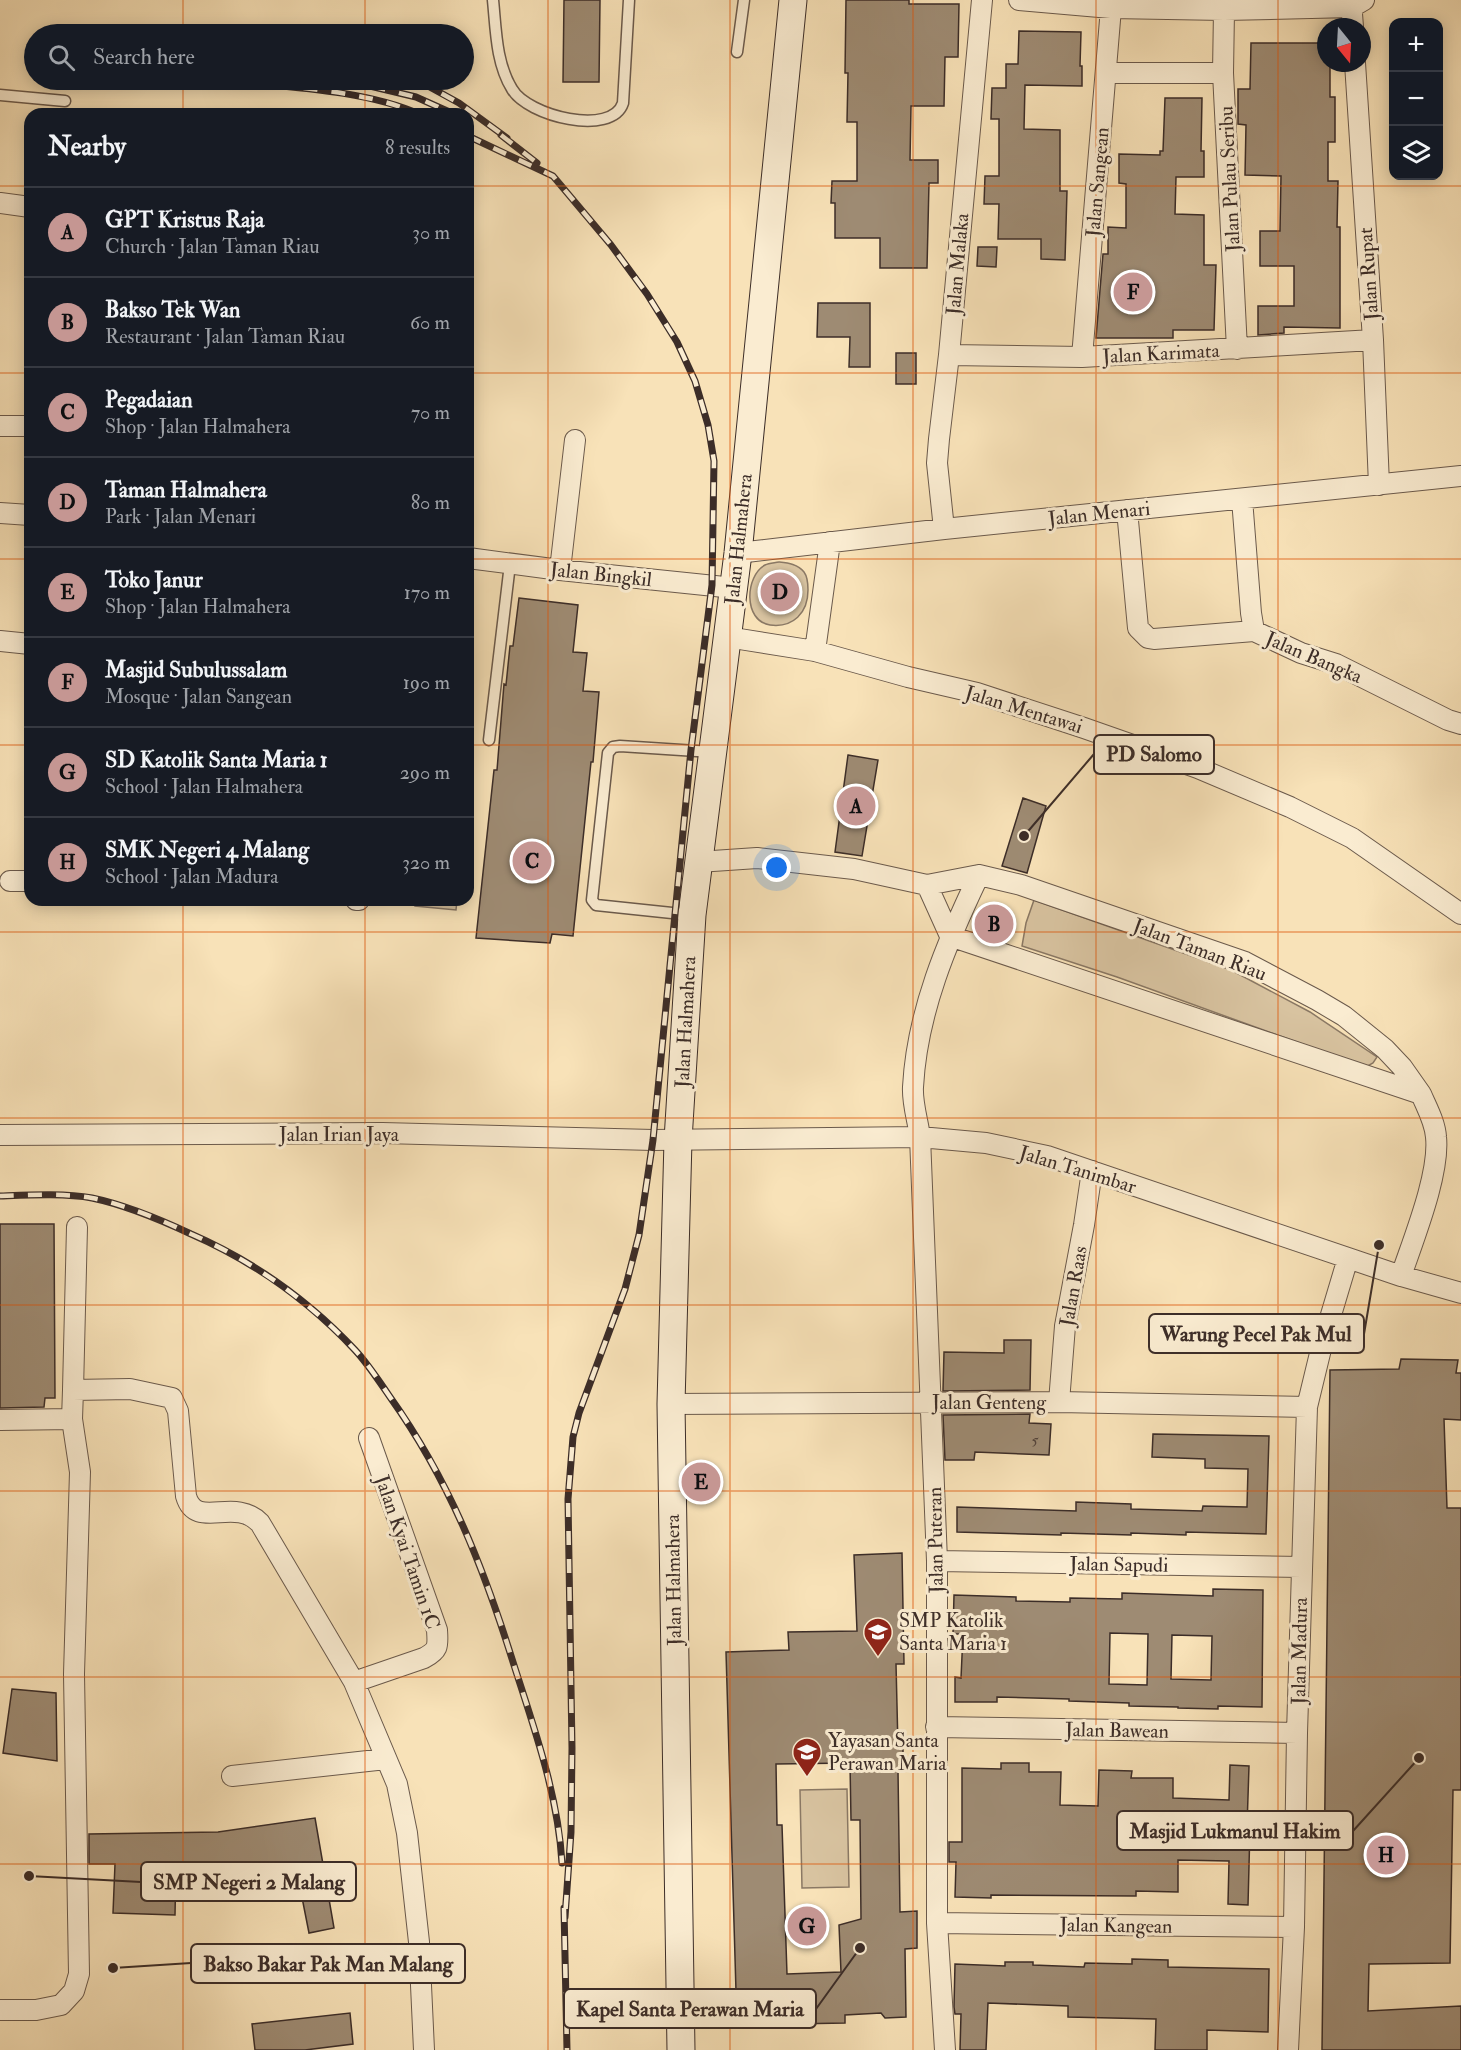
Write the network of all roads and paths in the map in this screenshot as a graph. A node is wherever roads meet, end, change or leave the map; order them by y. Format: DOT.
graph roads {
  1 [pos="493,0"];
  2 [pos="629,0"];
  3 [pos="744,0"];
  4 [pos="793,0"];
  5 [pos="982,0"];
  6 [pos="1019,0"];
  7 [pos="1356,2"];
  8 [pos="1111,8"];
  9 [pos="1224,10"];
  10 [pos="1354,18"];
  11 [pos="737,52"];
  12 [pos="1356,72"];
  13 [pos="1106,73"];
  14 [pos="1223,73"];
  15 [pos="0,95"];
  16 [pos="65,101"];
  17 [pos="0,203"];
  18 [pos="24,206"];
  19 [pos="1372,340"];
  20 [pos="1237,349"];
  21 [pos="949,355"];
  22 [pos="1082,357"];
  23 [pos="0,426"];
  24 [pos="24,426"];
  25 [pos="574,440"];
  26 [pos="1461,476"];
  27 [pos="1379,485"];
  28 [pos="1242,499"];
  29 [pos="1127,510"];
  30 [pos="0,513"];
  31 [pos="24,515"];
  32 [pos="944,529"];
  33 [pos="830,542"];
  34 [pos="738,553"];
  35 [pos="474,559"];
  36 [pos="510,564"];
  37 [pos="560,570"];
  38 [pos="734,588"];
  39 [pos="1254,631"];
  40 [pos="727,637"];
  41 [pos="0,641"];
  42 [pos="24,643"];
  43 [pos="815,651"];
  44 [pos="1461,724"];
  45 [pos="489,740"];
  46 [pos="712,752"];
  47 [pos="698,862"];
  48 [pos="979,875"];
  49 [pos="927,885"];
  50 [pos="1461,914"];
  51 [pos="692,915"];
  52 [pos="950,936"];
  53 [pos="1420,1094"];
  54 [pos="0,1135"];
  55 [pos="920,1137"];
  56 [pos="678,1140"];
  57 [pos="1092,1171"];
  58 [pos="77,1227"];
  59 [pos="1348,1258"];
  60 [pos="1401,1276"];
  61 [pos="1461,1293"];
  62 [pos="73,1390"];
  63 [pos="931,1402"];
  64 [pos="1059,1402"];
  65 [pos="671,1404"];
  66 [pos="1307,1407"];
  67 [pos="72,1419"];
  68 [pos="0,1420"];
  69 [pos="369,1438"];
  70 [pos="937,1561"];
  71 [pos="1301,1567"];
  72 [pos="354,1682"];
  73 [pos="936,1727"];
  74 [pos="1297,1734"];
  75 [pos="386,1759"];
  76 [pos="232,1776"];
  77 [pos="937,1923"];
  78 [pos="1294,1927"];
  79 [pos="0,2010"];
  80 [pos="424,2050"];
  81 [pos="681,2050"];
  82 [pos="945,2050"];
  83 [pos="1288,2050"];
  1 -- 2 [label="lane"];
  3 -- 11 [label="lane"];
  4 -- 34 [label="street, Jalan Halmahera"];
  5 -- 21 [label="street, Jalan Malaka"];
  6 -- 8 [label="street"];
  7 -- 9 [label="street"];
  7 -- 10 [label="street"];
  8 -- 9 [label="street"];
  8 -- 13 [label="street, Jalan Sangean"];
  9 -- 14 [label="street, Jalan Pulau Seribu"];
  12 -- 19 [label="street, Jalan Rupat"];
  13 -- 14 [label="street"];
  13 -- 22 [label="street, Jalan Sangean"];
  14 -- 20 [label="street, Jalan Pulau Seribu"];
  15 -- 16 [label="lane"];
  17 -- 18 [label="street"];
  19 -- 20 [label="street, Jalan Karimata"];
  19 -- 27 [label="street, Jalan Rupat"];
  20 -- 22 [label="street, Jalan Karimata"];
  21 -- 22 [label="street, Jalan Karimata"];
  21 -- 32 [label="street, Jalan Malaka"];
  23 -- 24 [label="street"];
  25 -- 37 [label="street"];
  26 -- 27 [label="street, Jalan Menari"];
  27 -- 28 [label="street, Jalan Menari"];
  28 -- 29 [label="street, Jalan Menari"];
  28 -- 39 [label="street, Jalan Bangka"];
  29 -- 32 [label="street, Jalan Menari"];
  29 -- 39 [label="street"];
  30 -- 31 [label="street"];
  32 -- 33 [label="street, Jalan Menari"];
  33 -- 34 [label="street, Jalan Menari"];
  33 -- 43 [label="street"];
  34 -- 38 [label="street, Jalan Halmahera"];
  35 -- 36 [label="street, Jalan Bingkil"];
  36 -- 37 [label="street, Jalan Bingkil"];
  36 -- 45 [label="lane"];
  37 -- 38 [label="street, Jalan Bingkil"];
  38 -- 40 [label="street, Jalan Halmahera"];
  39 -- 44 [label="street, Jalan Bangka"];
  40 -- 43 [label="street, Jalan Mentawai"];
  40 -- 46 [label="street, Jalan Halmahera"];
  41 -- 42 [label="street"];
  43 -- 50 [label="street, Jalan Mentawai"];
  46 -- 47 [label="street, Jalan Halmahera"];
  46 -- 51 [label="lane"];
  47 -- 49 [label="street, Jalan Taman Riau"];
  47 -- 51 [label="street, Jalan Halmahera"];
  48 -- 49 [label="street, Jalan Taman Riau"];
  48 -- 52 [label="street"];
  48 -- 53 [label="street, Jalan Taman Riau"];
  49 -- 52 [label="street"];
  51 -- 56 [label="street, Jalan Halmahera"];
  52 -- 53 [label="street"];
  52 -- 55 [label="street, Jalan Puteran"];
  53 -- 60 [label="street, Jalan Taman Riau"];
  54 -- 56 [label="street, Jalan Irian Jaya"];
  55 -- 56 [label="street, Jalan Tanimbar"];
  55 -- 57 [label="street, Jalan Tanimbar"];
  55 -- 63 [label="street, Jalan Puteran"];
  56 -- 65 [label="street, Jalan Halmahera"];
  57 -- 59 [label="street, Jalan Tanimbar"];
  57 -- 64 [label="street, Jalan Raas"];
  58 -- 62 [label="street"];
  59 -- 60 [label="street, Jalan Tanimbar"];
  59 -- 66 [label="street, Jalan Madura"];
  60 -- 61 [label="street, Jalan Tanimbar"];
  62 -- 67 [label="street"];
  62 -- 72 [label="street"];
  63 -- 64 [label="street, Jalan Genteng"];
  63 -- 65 [label="street, Jalan Genteng"];
  63 -- 70 [label="street, Jalan Puteran"];
  64 -- 66 [label="street, Jalan Genteng"];
  65 -- 81 [label="street, Jalan Halmahera"];
  66 -- 71 [label="street, Jalan Madura"];
  67 -- 68 [label="street"];
  67 -- 79 [label="street"];
  69 -- 72 [label="street, Jalan Kyai Tamin 1C"];
  70 -- 71 [label="street, Jalan Sapudi"];
  70 -- 73 [label="street, Jalan Puteran"];
  71 -- 74 [label="street, Jalan Madura"];
  72 -- 75 [label="street"];
  73 -- 74 [label="street, Jalan Bawean"];
  73 -- 77 [label="street, Jalan Puteran"];
  74 -- 78 [label="street, Jalan Madura"];
  75 -- 76 [label="street"];
  75 -- 80 [label="street"];
  77 -- 78 [label="street, Jalan Kangean"];
  77 -- 82 [label="street, Jalan Puteran"];
  78 -- 83 [label="street, Jalan Madura"];
}
